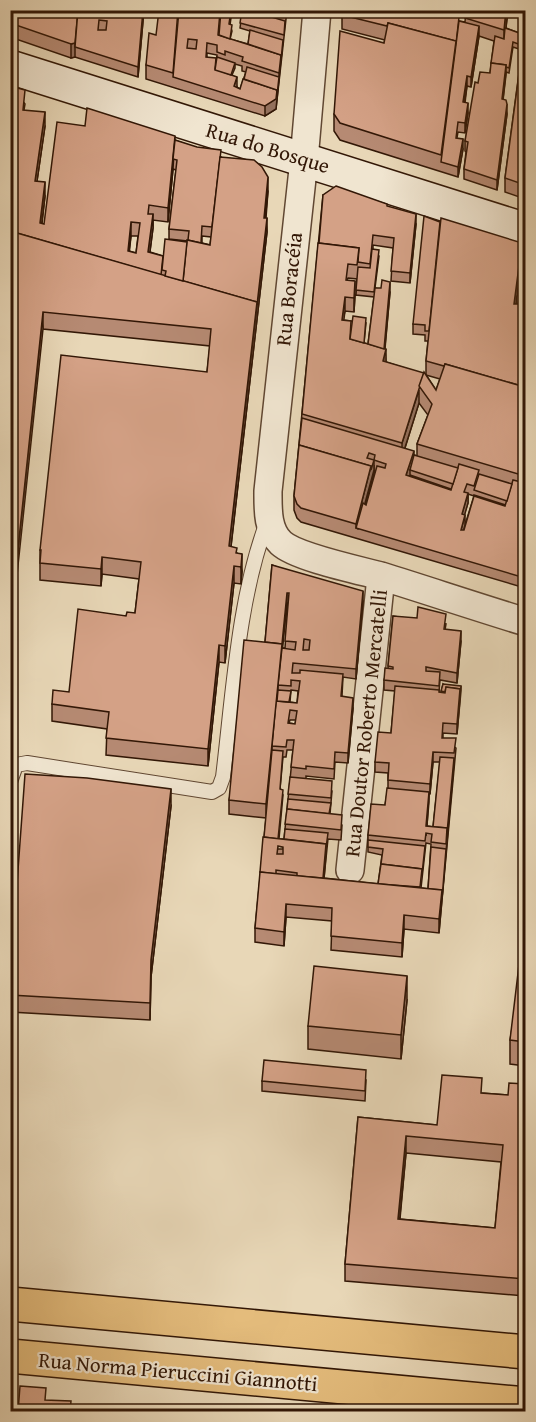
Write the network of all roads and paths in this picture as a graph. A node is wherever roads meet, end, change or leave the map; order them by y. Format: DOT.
graph roads {
  1 [pos="317,10"];
  2 [pos="10,67"];
  3 [pos="304,160"];
  4 [pos="525,230"];
  5 [pos="268,517"];
  6 [pos="381,577"];
  7 [pos="525,622"];
  8 [pos="10,782"];
  9 [pos="350,870"];
  10 [pos="10,1304"];
  11 [pos="525,1352"];
  12 [pos="10,1356"];
  13 [pos="525,1404"];
  1 -- 3 [label="street, Rua Boracéia"];
  2 -- 3 [label="street, Rua do Bosque"];
  3 -- 4 [label="street, Rua do Bosque"];
  3 -- 5 [label="street, Rua Boracéia"];
  5 -- 6 [label="street, Rua Boracéia"];
  5 -- 8 [label="lane"];
  6 -- 7 [label="street"];
  6 -- 9 [label="street, Rua Doutor Roberto Mercatelli"];
  10 -- 11 [label="main road"];
  12 -- 13 [label="main road, Rua Norma Pieruccini Giannotti"];
}
